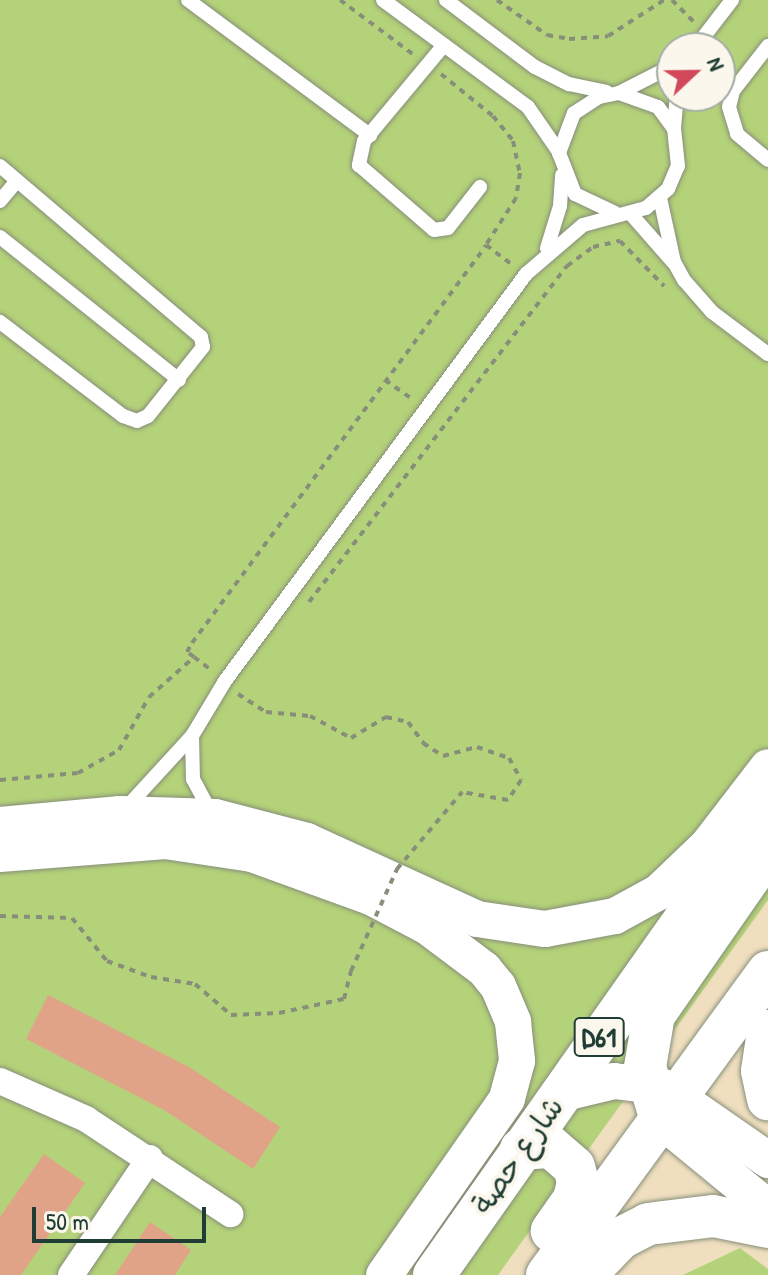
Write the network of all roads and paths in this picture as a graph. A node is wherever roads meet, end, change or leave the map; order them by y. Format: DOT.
graph roads {
  1 [pos="188,0"];
  2 [pos="340,0"];
  3 [pos="383,0"];
  4 [pos="446,0"];
  5 [pos="497,0"];
  6 [pos="664,0"];
  7 [pos="672,0"];
  8 [pos="732,0"];
  9 [pos="704,32"];
  10 [pos="708,32"];
  11 [pos="444,45"];
  12 [pos="768,46"];
  13 [pos="428,64"];
  14 [pos="656,74"];
  15 [pos="616,93"];
  16 [pos="676,112"];
  17 [pos="674,129"];
  18 [pos="370,135"];
  19 [pos="766,155"];
  20 [pos="560,160"];
  21 [pos="0,166"];
  22 [pos="17,181"];
  23 [pos="480,187"];
  24 [pos="660,198"];
  25 [pos="0,201"];
  26 [pos="622,213"];
  27 [pos="0,237"];
  28 [pos="486,245"];
  29 [pos="545,253"];
  30 [pos="674,262"];
  31 [pos="526,274"];
  32 [pos="684,280"];
  33 [pos="0,322"];
  34 [pos="768,354"];
  35 [pos="179,380"];
  36 [pos="304,609"];
  37 [pos="194,657"];
  38 [pos="225,681"];
  39 [pos="247,682"];
  40 [pos="238,694"];
  41 [pos="192,736"];
  42 [pos="768,767"];
  43 [pos="0,780"];
  44 [pos="768,801"];
  45 [pos="120,814"];
  46 [pos="215,817"];
  47 [pos="0,825"];
  48 [pos="768,851"];
  49 [pos="0,854"];
  50 [pos="0,916"];
  51 [pos="768,972"];
  52 [pos="768,1031"];
  53 [pos="0,1081"];
  54 [pos="560,1094"];
  55 [pos="663,1099"];
  56 [pos="768,1099"];
  57 [pos="521,1149"];
  58 [pos="150,1158"];
  59 [pos="768,1160"];
  60 [pos="768,1208"];
  61 [pos="230,1214"];
  62 [pos="768,1227"];
  63 [pos="71,1275"];
  64 [pos="384,1275"];
  65 [pos="434,1275"];
  66 [pos="521,1275"];
  67 [pos="547,1275"];
  68 [pos="585,1275"];
  1 -- 18 [label="lane"];
  2 -- 13 [label="path"];
  3 -- 11 [label="lane"];
  4 -- 15 [label="lane"];
  5 -- 6 [label="path"];
  7 -- 9 [label="path"];
  8 -- 10 [label="lane"];
  11 -- 13 [label="lane"];
  11 -- 20 [label="lane"];
  12 -- 19 [label="lane"];
  13 -- 18 [label="lane"];
  13 -- 28 [label="path"];
  14 -- 15 [label="lane"];
  15 -- 17 [label="lane"];
  15 -- 20 [label="lane"];
  16 -- 17 [label="lane"];
  17 -- 24 [label="lane"];
  18 -- 23 [label="lane"];
  20 -- 26 [label="lane"];
  20 -- 29 [label="lane"];
  21 -- 22 [label="lane"];
  22 -- 25 [label="lane"];
  22 -- 35 [label="lane"];
  24 -- 26 [label="lane"];
  24 -- 30 [label="lane"];
  26 -- 29 [label="lane"];
  26 -- 30 [label="lane"];
  27 -- 35 [label="lane"];
  28 -- 31 [label="path"];
  28 -- 37 [label="path"];
  29 -- 31 [label="lane"];
  30 -- 32 [label="lane"];
  31 -- 38 [label="lane"];
  32 -- 34 [label="lane"];
  32 -- 36 [label="path"];
  33 -- 35 [label="lane"];
  37 -- 38 [label="path"];
  37 -- 43 [label="path"];
  38 -- 40 [label="path"];
  38 -- 41 [label="lane"];
  39 -- 40 [label="path"];
  40 -- 50 [label="path, bridge"];
  41 -- 45 [label="lane"];
  41 -- 46 [label="lane"];
  42 -- 46 [label="street"];
  44 -- 54 [label="main road, شارع حصة / D61"];
  45 -- 46 [label="street"];
  45 -- 47 [label="street"];
  48 -- 55 [label="main road"];
  49 -- 64 [label="street"];
  51 -- 55 [label="main road"];
  52 -- 56 [label="main road"];
  53 -- 58 [label="street"];
  54 -- 55 [label="street"];
  54 -- 57 [label="main road, شارع حصة / D61"];
  55 -- 59 [label="street"];
  55 -- 60 [label="street"];
  55 -- 67 [label="main road"];
  57 -- 65 [label="main road, شارع حصة / D61"];
  57 -- 66 [label="main road"];
  58 -- 61 [label="street"];
  58 -- 63 [label="street"];
  62 -- 68 [label="main road"];
}
